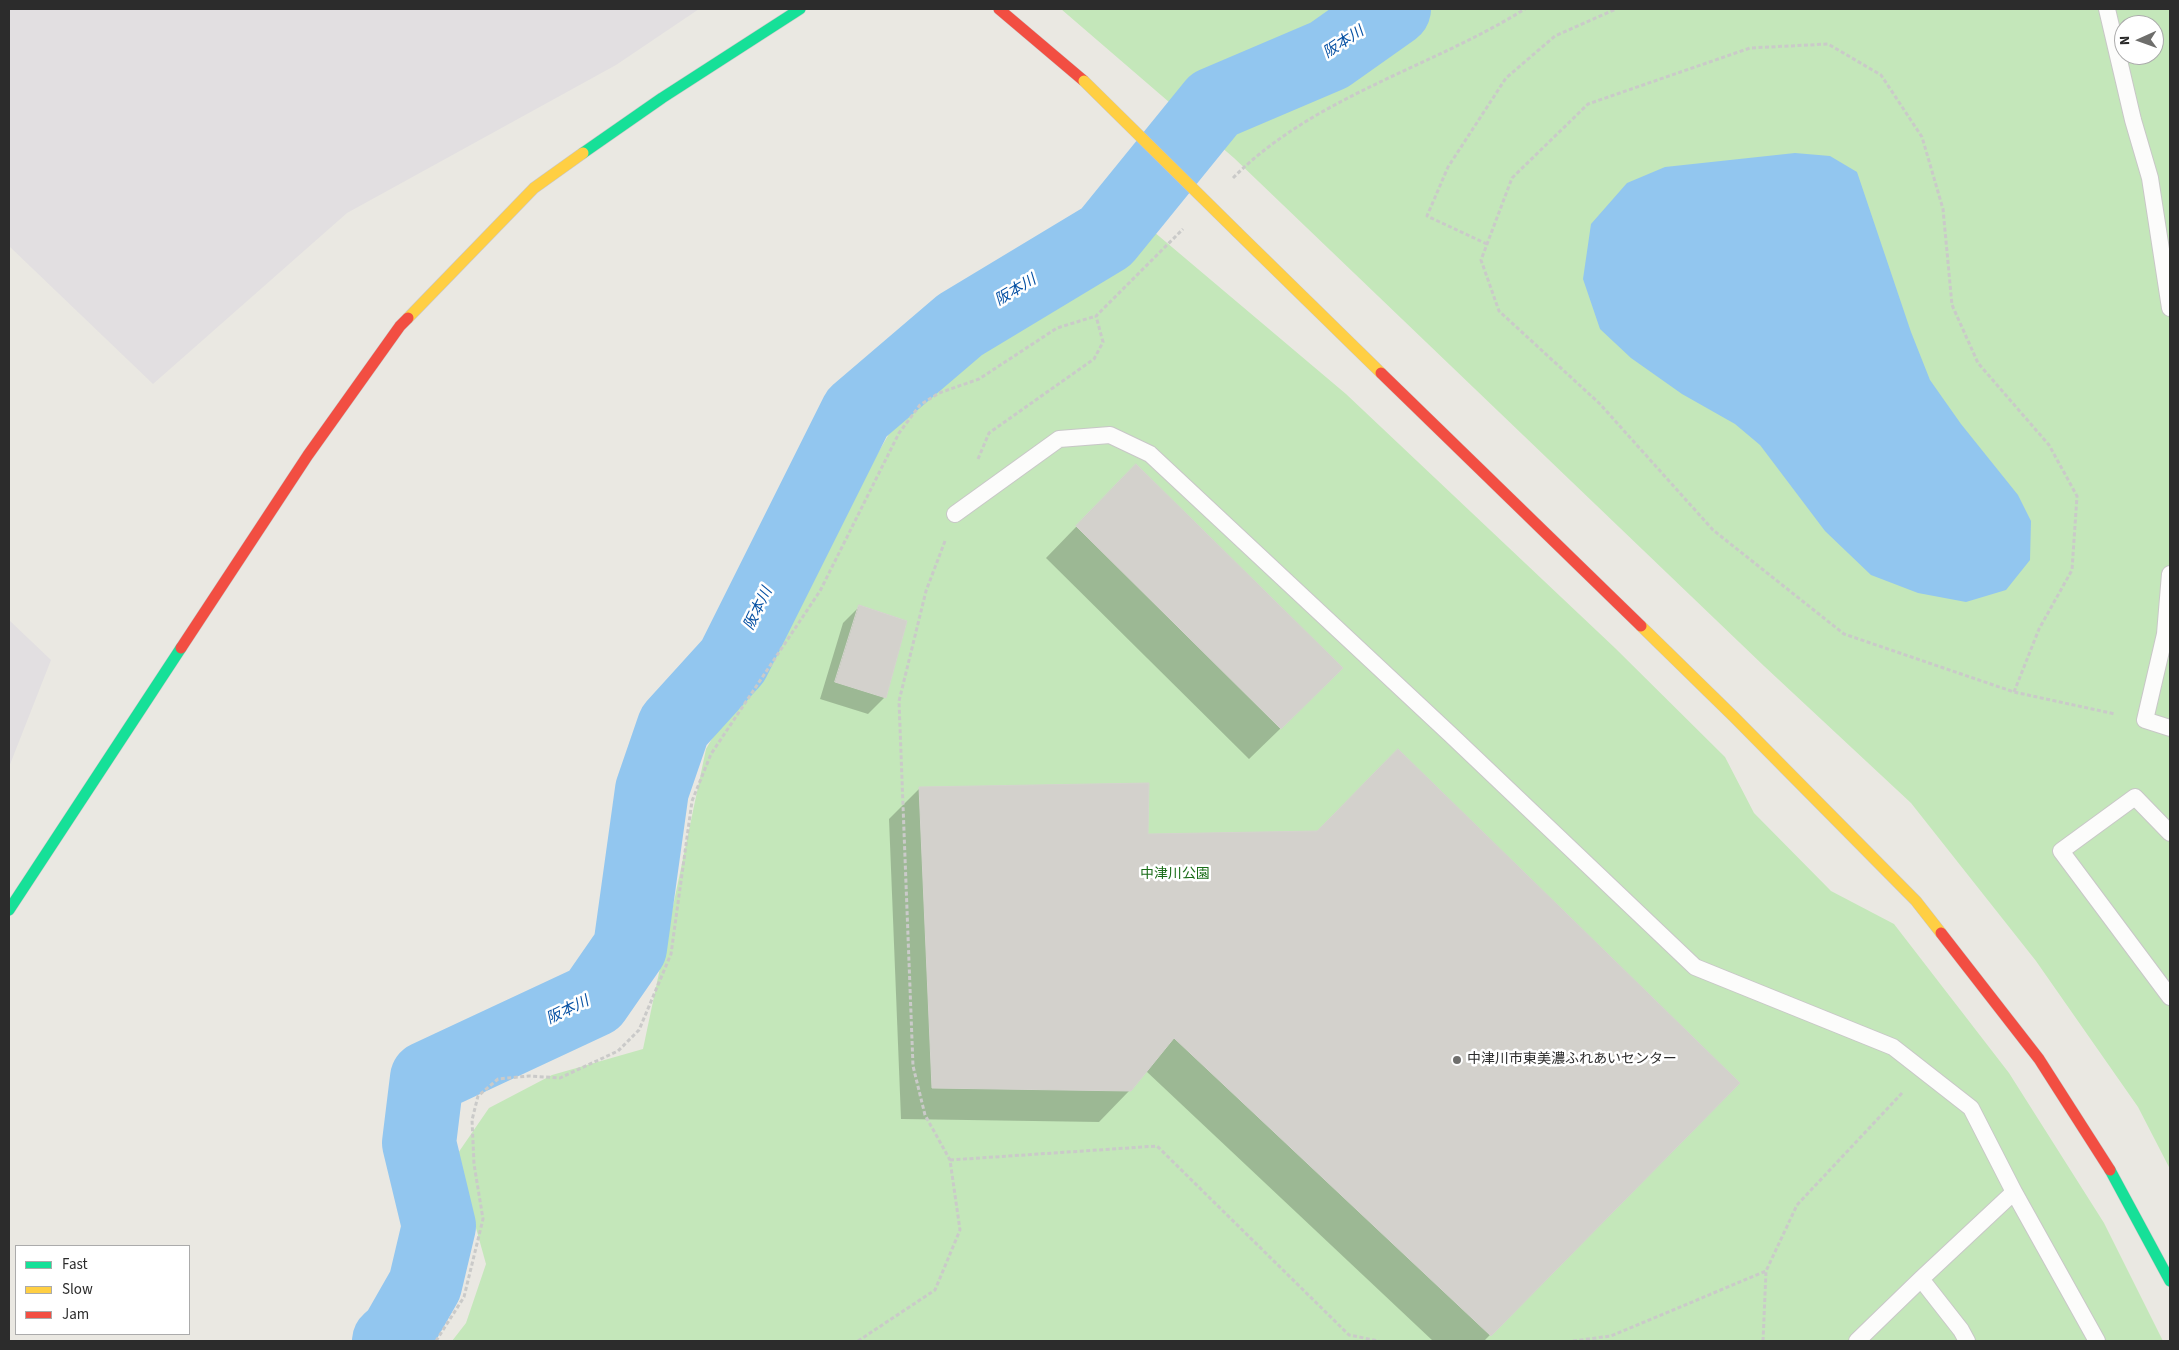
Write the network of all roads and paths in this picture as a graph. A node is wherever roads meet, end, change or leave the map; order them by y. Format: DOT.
graph roads {
  1 [pos="800,9"];
  2 [pos="999,9"];
  3 [pos="1525,9"];
  4 [pos="1616,9"];
  5 [pos="2107,9"];
  6 [pos="1226,185"];
  7 [pos="1185,226"];
  8 [pos="1487,244"];
  9 [pos="2170,308"];
  10 [pos="1096,316"];
  11 [pos="978,460"];
  12 [pos="955,514"];
  13 [pos="2170,574"];
  14 [pos="2014,692"];
  15 [pos="2145,720"];
  16 [pos="2170,728"];
  17 [pos="2170,833"];
  18 [pos="9,910"];
  19 [pos="2170,997"];
  20 [pos="1924,1071"];
  21 [pos="950,1160"];
  22 [pos="2014,1192"];
  23 [pos="1766,1271"];
  24 [pos="1920,1279"];
  25 [pos="2170,1281"];
  26 [pos="436,1341"];
  27 [pos="858,1341"];
  28 [pos="1379,1341"];
  29 [pos="1573,1341"];
  30 [pos="1763,1341"];
  31 [pos="1857,1341"];
  32 [pos="1967,1341"];
  33 [pos="2097,1341"];
  1 -- 18 [label="street"];
  2 -- 25 [label="street, bridge"];
  3 -- 6 [label="path"];
  4 -- 8 [label="path"];
  5 -- 9 [label="lane"];
  7 -- 10 [label="path"];
  8 -- 14 [label="path"];
  8 -- 14 [label="path"];
  10 -- 11 [label="path"];
  10 -- 26 [label="path"];
  12 -- 20 [label="lane"];
  12 -- 21 [label="path"];
  13 -- 15 [label="lane"];
  14 -- 15 [label="path"];
  15 -- 16 [label="lane"];
  17 -- 19 [label="lane"];
  20 -- 22 [label="lane"];
  20 -- 23 [label="path"];
  21 -- 27 [label="path"];
  21 -- 28 [label="path"];
  22 -- 24 [label="lane"];
  22 -- 33 [label="lane"];
  23 -- 29 [label="path"];
  23 -- 30 [label="path"];
  24 -- 31 [label="lane"];
  24 -- 32 [label="lane"];
}
